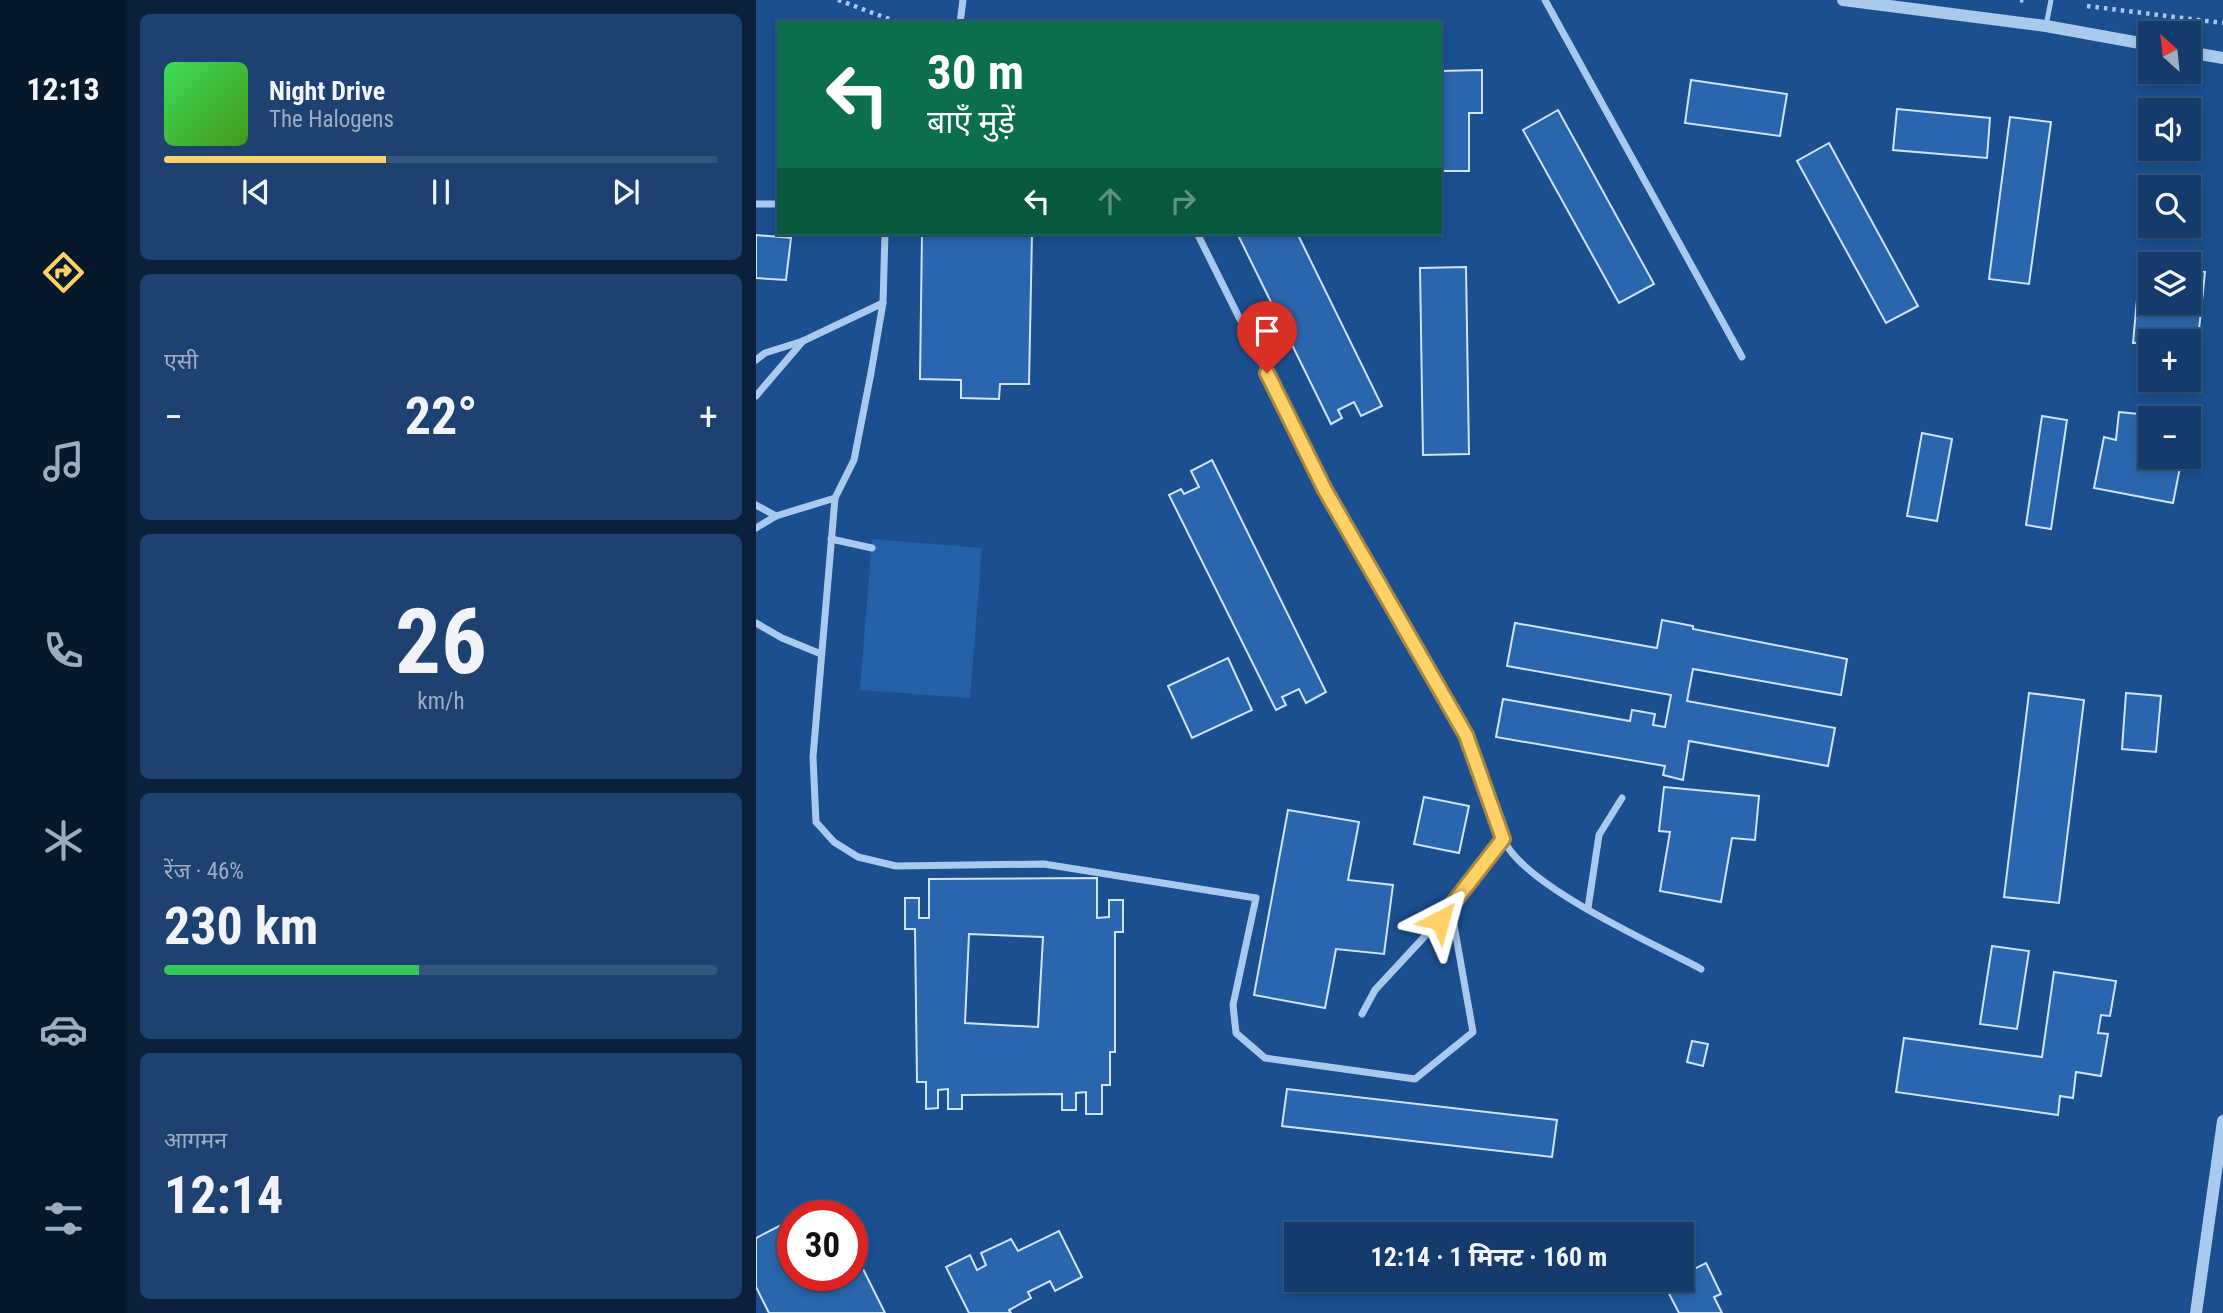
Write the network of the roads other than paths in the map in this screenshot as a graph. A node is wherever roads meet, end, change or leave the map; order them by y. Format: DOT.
graph roads {
  1 [pos="963,0"];
  2 [pos="1545,0"];
  3 [pos="1843,0"];
  4 [pos="2051,0"];
  5 [pos="960,21"];
  6 [pos="2046,26"];
  7 [pos="2138,43"];
  8 [pos="2202,54"];
  9 [pos="2223,58"];
  10 [pos="756,204"];
  11 [pos="777,204"];
  12 [pos="886,235"];
  13 [pos="1198,235"];
  14 [pos="883,303"];
  15 [pos="803,341"];
  16 [pos="1742,357"];
  17 [pos="756,360"];
  18 [pos="756,396"];
  19 [pos="835,498"];
  20 [pos="756,505"];
  21 [pos="776,516"];
  22 [pos="756,528"];
  23 [pos="831,539"];
  24 [pos="872,548"];
  25 [pos="756,623"];
  26 [pos="821,654"];
  27 [pos="1622,798"];
  28 [pos="1503,839"];
  29 [pos="1451,908"];
  30 [pos="1588,908"];
  31 [pos="1701,969"];
  32 [pos="1362,1014"];
  33 [pos="2223,1121"];
  34 [pos="2196,1313"];
  1 -- 5 [label="street"];
  2 -- 16 [label="street"];
  3 -- 6 [label="street"];
  4 -- 6 [label="lane"];
  6 -- 7 [label="street"];
  8 -- 9 [label="street"];
  10 -- 11 [label="street"];
  12 -- 14 [label="street"];
  13 -- 28 [label="street"];
  14 -- 15 [label="street"];
  14 -- 19 [label="street"];
  15 -- 17 [label="street"];
  15 -- 18 [label="street"];
  19 -- 21 [label="street"];
  19 -- 23 [label="street"];
  20 -- 21 [label="street"];
  21 -- 22 [label="street"];
  23 -- 24 [label="street"];
  23 -- 26 [label="street"];
  25 -- 26 [label="street"];
  26 -- 29 [label="street"];
  27 -- 30 [label="street"];
  28 -- 29 [label="street"];
  28 -- 30 [label="street"];
  29 -- 32 [label="street"];
  30 -- 31 [label="street"];
  33 -- 34 [label="street"];
}
